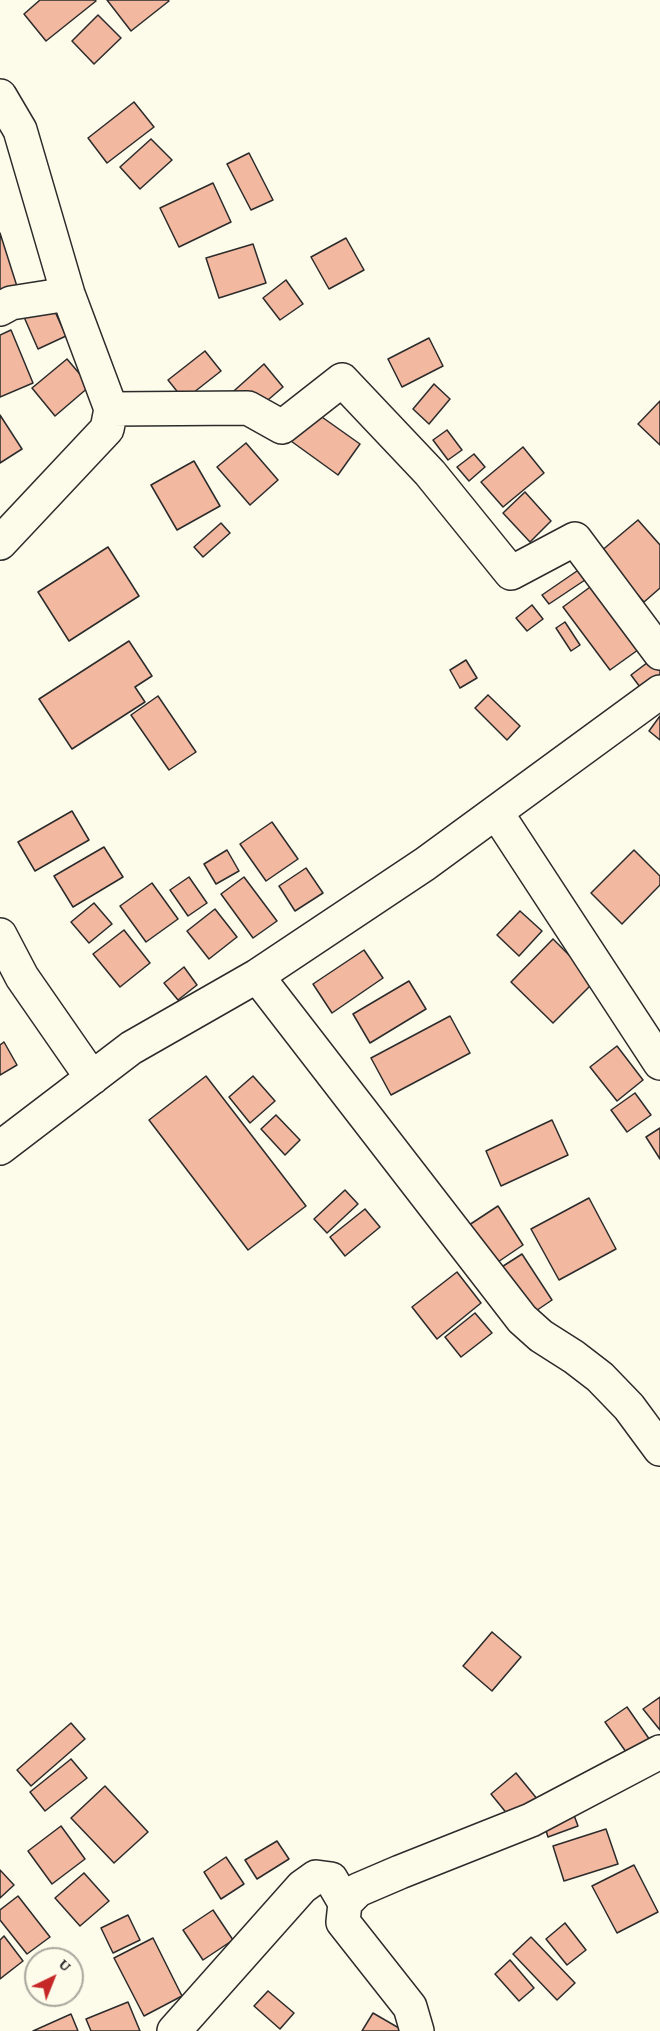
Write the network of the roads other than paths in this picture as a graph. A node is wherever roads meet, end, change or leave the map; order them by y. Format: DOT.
graph roads {
  1 [pos="0,96"];
  2 [pos="68,294"];
  3 [pos="0,309"];
  4 [pos="111,409"];
  5 [pos="0,543"];
  6 [pos="660,653"];
  7 [pos="660,692"];
  8 [pos="496,812"];
  9 [pos="0,935"];
  10 [pos="257,976"];
  11 [pos="660,1064"];
  12 [pos="92,1077"];
  13 [pos="0,1148"];
  14 [pos="660,1449"];
  15 [pos="660,1752"];
  16 [pos="345,1903"];
  17 [pos="174,2031"];
  18 [pos="417,2031"];
  1 -- 2 [label="street"];
  2 -- 3 [label="street"];
  2 -- 4 [label="street"];
  4 -- 5 [label="street"];
  4 -- 6 [label="street"];
  7 -- 8 [label="street"];
  8 -- 10 [label="street"];
  8 -- 11 [label="street"];
  9 -- 12 [label="street"];
  10 -- 12 [label="street"];
  10 -- 14 [label="street"];
  12 -- 13 [label="street"];
  15 -- 16 [label="street"];
  16 -- 17 [label="street"];
  16 -- 18 [label="street"];
}
